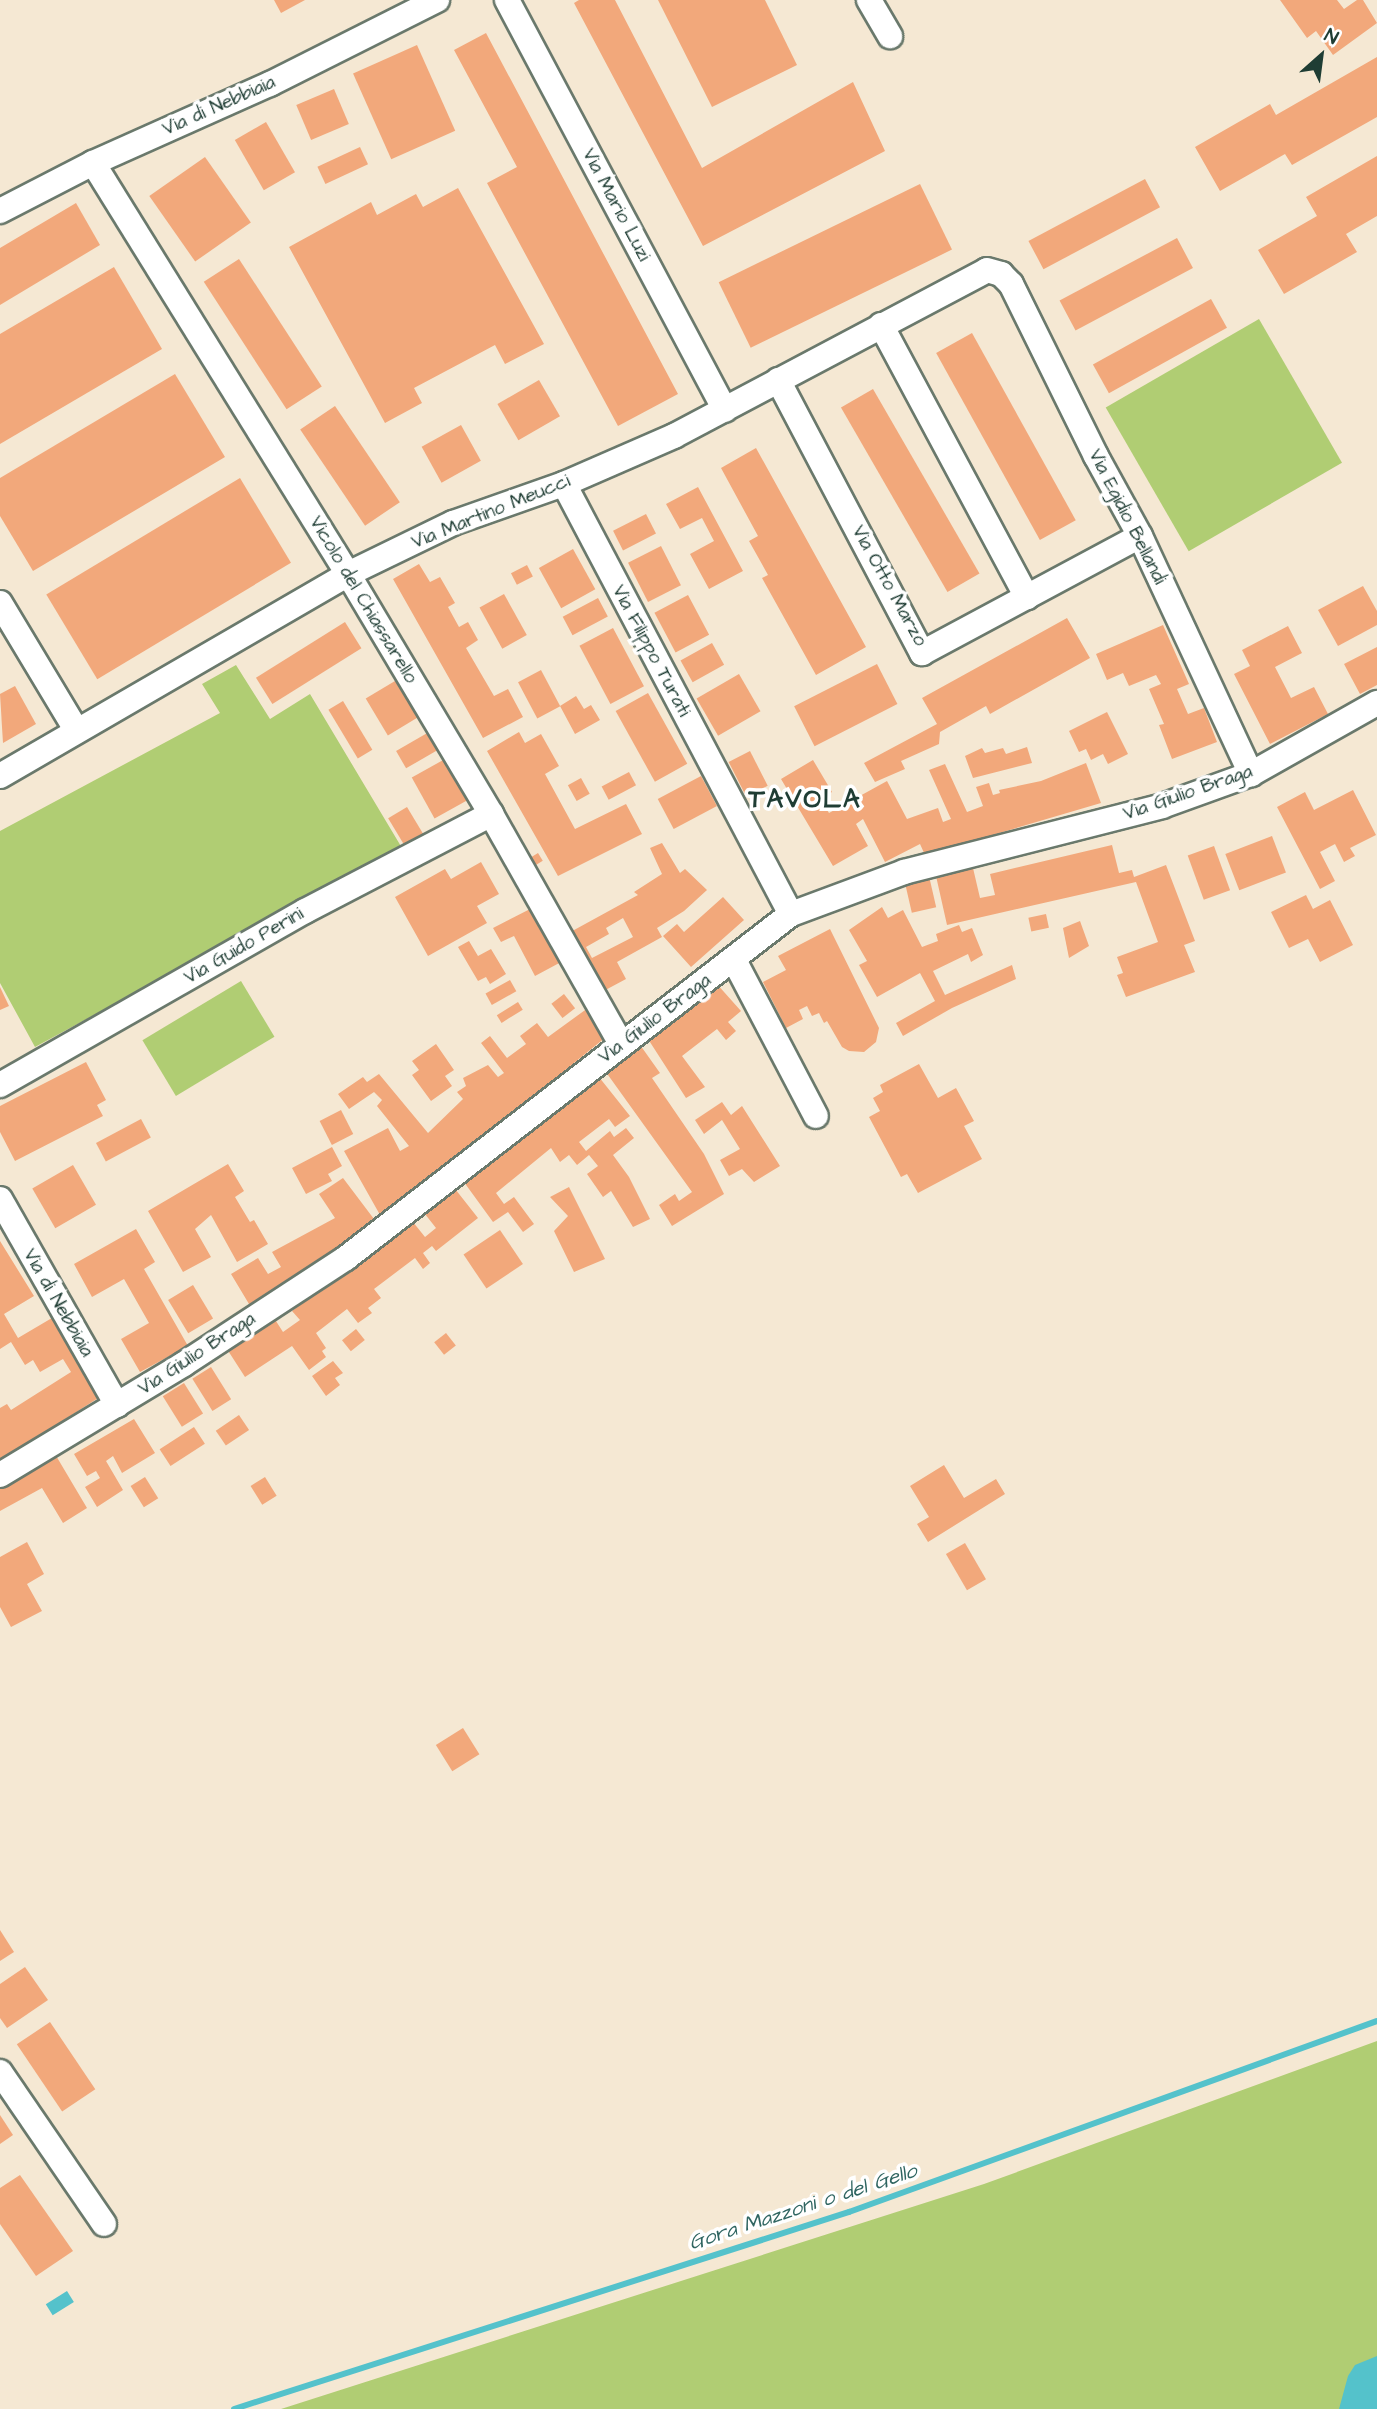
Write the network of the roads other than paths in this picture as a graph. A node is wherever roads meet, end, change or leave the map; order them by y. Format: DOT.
graph roads {
  1 [pos="437,0"];
  2 [pos="507,0"];
  3 [pos="869,0"];
  4 [pos="890,36"];
  5 [pos="93,163"];
  6 [pos="0,211"];
  7 [pos="992,270"];
  8 [pos="881,325"];
  9 [pos="778,380"];
  10 [pos="725,410"];
  11 [pos="564,484"];
  12 [pos="1140,536"];
  13 [pos="348,573"];
  14 [pos="1027,597"];
  15 [pos="0,603"];
  16 [pos="1377,703"];
  17 [pos="77,731"];
  18 [pos="1251,774"];
  19 [pos="0,776"];
  20 [pos="491,814"];
  21 [pos="791,914"];
  22 [pos="734,960"];
  23 [pos="621,1044"];
  24 [pos="0,1085"];
  25 [pos="816,1116"];
  26 [pos="0,1199"];
  27 [pos="117,1405"];
  28 [pos="0,1475"];
  29 [pos="0,2072"];
  30 [pos="104,2224"];
  1 -- 5 [label="street, Via di Nebbiaia"];
  2 -- 10 [label="street, Via Mario Luzi"];
  3 -- 4 [label="street"];
  5 -- 6 [label="street, Via di Nebbiaia"];
  5 -- 13 [label="street, Vicolo del Chiassarello"];
  7 -- 8 [label="street, Via Martino Meucci"];
  7 -- 12 [label="street, Via Egidio Bellandi"];
  8 -- 9 [label="street, Via Martino Meucci"];
  8 -- 14 [label="street"];
  9 -- 10 [label="street, Via Martino Meucci"];
  9 -- 14 [label="street, Via Otto Marzo"];
  10 -- 11 [label="street, Via Martino Meucci"];
  11 -- 13 [label="street, Via Martino Meucci"];
  11 -- 21 [label="street, Via Filippo Turati"];
  12 -- 14 [label="street, Via Otto Marzo"];
  12 -- 18 [label="street, Via Egidio Bellandi"];
  13 -- 17 [label="street, Via Martino Meucci"];
  13 -- 20 [label="street, Vicolo del Chiassarello"];
  15 -- 17 [label="street"];
  16 -- 18 [label="street, Via Giulio Braga"];
  17 -- 19 [label="street, Via Martino Meucci"];
  18 -- 21 [label="street, Via Giulio Braga"];
  20 -- 23 [label="street, Vicolo del Chiassarello"];
  20 -- 24 [label="street, Via Guido Perini"];
  21 -- 22 [label="street, Via Giulio Braga"];
  22 -- 23 [label="street, Via Giulio Braga"];
  22 -- 25 [label="street"];
  23 -- 27 [label="street, Via Giulio Braga"];
  26 -- 27 [label="street, Via di Nebbiaia"];
  27 -- 28 [label="street, Via Giulio Braga"];
  29 -- 30 [label="street"];
}
